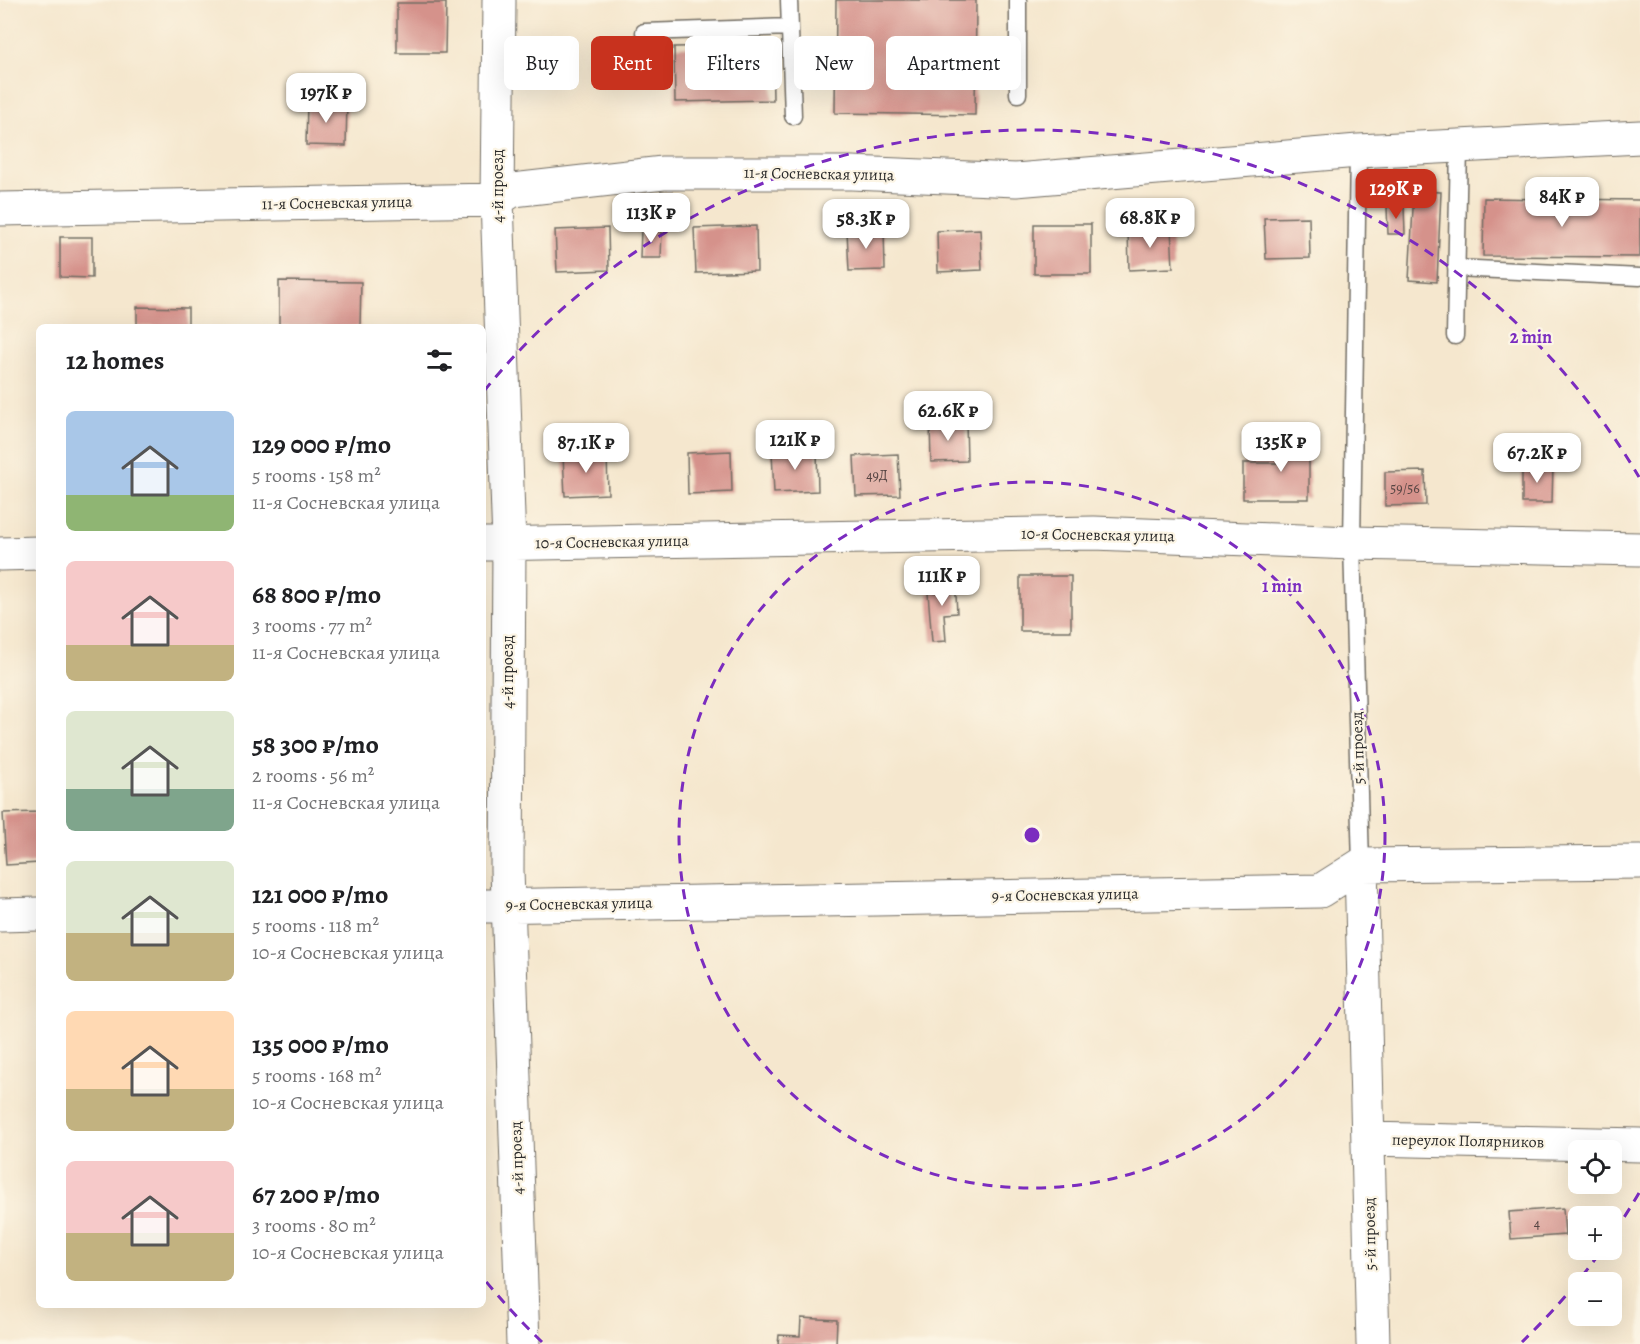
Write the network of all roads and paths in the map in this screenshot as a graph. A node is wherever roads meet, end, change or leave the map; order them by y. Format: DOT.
graph roads {
  1 [pos="499,0"];
  2 [pos="789,0"];
  3 [pos="1018,0"];
  4 [pos="790,27"];
  5 [pos="644,32"];
  6 [pos="1018,94"];
  7 [pos="793,116"];
  8 [pos="1640,136"];
  9 [pos="1459,147"];
  10 [pos="1358,151"];
  11 [pos="497,200"];
  12 [pos="0,209"];
  13 [pos="1456,268"];
  14 [pos="1640,277"];
  15 [pos="1455,336"];
  16 [pos="1352,543"];
  17 [pos="496,544"];
  18 [pos="1640,549"];
  19 [pos="36,553"];
  20 [pos="0,554"];
  21 [pos="1640,862"];
  22 [pos="1361,865"];
  23 [pos="495,906"];
  24 [pos="36,914"];
  25 [pos="0,915"];
  26 [pos="1368,1139"];
  27 [pos="1640,1145"];
  28 [pos="523,1344"];
  29 [pos="1372,1344"];
  1 -- 11 [label="street, 4-й проезд"];
  2 -- 4 [label="lane"];
  3 -- 6 [label="lane"];
  4 -- 5 [label="lane"];
  4 -- 7 [label="lane"];
  8 -- 9 [label="street, 11-я Сосневская улица"];
  9 -- 10 [label="street, 11-я Сосневская улица"];
  9 -- 13 [label="lane"];
  10 -- 11 [label="street, 11-я Сосневская улица"];
  10 -- 16 [label="lane, 5-й проезд"];
  11 -- 12 [label="street, 11-я Сосневская улица"];
  11 -- 17 [label="street, 4-й проезд"];
  13 -- 14 [label="lane"];
  13 -- 15 [label="lane"];
  16 -- 17 [label="street, 10-я Сосневская улица"];
  16 -- 18 [label="street, 10-я Сосневская улица"];
  16 -- 22 [label="lane, 5-й проезд"];
  17 -- 23 [label="street, 4-й проезд"];
  19 -- 20 [label="street"];
  21 -- 22 [label="street"];
  22 -- 23 [label="street, 9-я Сосневская улица"];
  22 -- 26 [label="street, 5-й проезд"];
  23 -- 28 [label="street, 4-й проезд"];
  24 -- 25 [label="street"];
  26 -- 27 [label="street, переулок Полярников"];
  26 -- 29 [label="street, 5-й проезд"];
}
